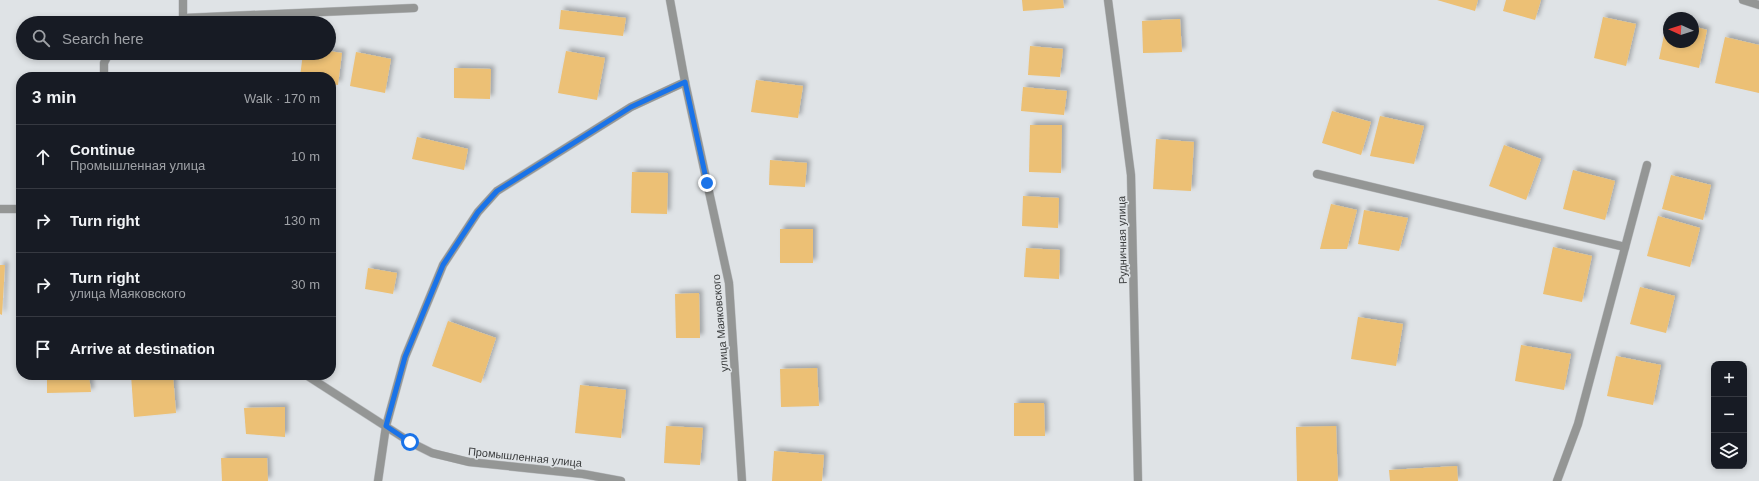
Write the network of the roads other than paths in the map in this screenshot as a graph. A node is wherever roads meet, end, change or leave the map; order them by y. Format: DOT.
graph roads {
  1 [pos="183,0"];
  2 [pos="670,0"];
  3 [pos="1108,0"];
  4 [pos="1743,0"];
  5 [pos="1759,4"];
  6 [pos="414,8"];
  7 [pos="183,16"];
  8 [pos="272,16"];
  9 [pos="105,60"];
  10 [pos="104,72"];
  11 [pos="685,82"];
  12 [pos="1646,165"];
  13 [pos="1317,174"];
  14 [pos="0,209"];
  15 [pos="16,209"];
  16 [pos="1625,247"];
  17 [pos="314,380"];
  18 [pos="386,426"];
  19 [pos="378,481"];
  20 [pos="621,481"];
  21 [pos="742,481"];
  22 [pos="1138,481"];
  23 [pos="1557,481"];
  1 -- 7 [label="street"];
  2 -- 11 [label="street, улица Маяковского"];
  3 -- 22 [label="street, Рудничная улица"];
  4 -- 5 [label="street"];
  6 -- 8 [label="street"];
  9 -- 10 [label="street"];
  11 -- 18 [label="street"];
  11 -- 21 [label="street, улица Маяковского"];
  12 -- 16 [label="street"];
  13 -- 16 [label="street"];
  14 -- 15 [label="street"];
  16 -- 23 [label="street"];
  17 -- 18 [label="street, Промышленная улица"];
  18 -- 19 [label="street"];
  18 -- 20 [label="street, Промышленная улица"];
}
